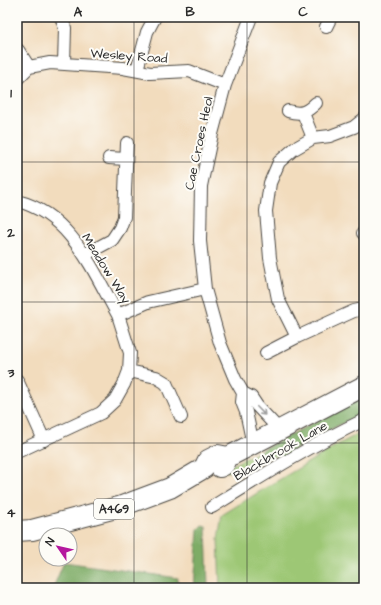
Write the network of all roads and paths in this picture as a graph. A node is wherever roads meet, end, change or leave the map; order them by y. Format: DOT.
graph roads {
  1 [pos="61,17"];
  2 [pos="155,17"];
  3 [pos="251,17"];
  4 [pos="18,50"];
  5 [pos="64,64"];
  6 [pos="29,67"];
  7 [pos="137,70"];
  8 [pos="17,79"];
  9 [pos="225,85"];
  10 [pos="316,103"];
  11 [pos="288,111"];
  12 [pos="303,113"];
  13 [pos="364,119"];
  14 [pos="313,138"];
  15 [pos="127,143"];
  16 [pos="109,158"];
  17 [pos="126,159"];
  18 [pos="17,201"];
  19 [pos="84,255"];
  20 [pos="205,289"];
  21 [pos="364,309"];
  22 [pos="118,315"];
  23 [pos="297,337"];
  24 [pos="266,353"];
  25 [pos="129,371"];
  26 [pos="17,380"];
  27 [pos="364,386"];
  28 [pos="242,393"];
  29 [pos="181,417"];
  30 [pos="364,420"];
  31 [pos="278,431"];
  32 [pos="44,440"];
  33 [pos="255,443"];
  34 [pos="17,452"];
  35 [pos="212,508"];
  36 [pos="17,532"];
  1 -- 5 [label="street"];
  2 -- 7 [label="street"];
  3 -- 9 [label="street, Cae Croes Heol"];
  4 -- 6 [label="street"];
  5 -- 6 [label="street, Wesley Road"];
  5 -- 7 [label="street, Wesley Road"];
  6 -- 8 [label="street"];
  7 -- 9 [label="street, Wesley Road"];
  9 -- 20 [label="street, Cae Croes Heol"];
  10 -- 12 [label="street"];
  11 -- 12 [label="street"];
  12 -- 14 [label="street"];
  13 -- 14 [label="street"];
  14 -- 23 [label="street"];
  15 -- 17 [label="street"];
  16 -- 17 [label="street"];
  17 -- 19 [label="street"];
  18 -- 19 [label="street, Meadow Way"];
  19 -- 22 [label="street, Meadow Way"];
  20 -- 22 [label="street, Meadow Way"];
  20 -- 28 [label="street, Cae Croes Heol"];
  21 -- 23 [label="street"];
  22 -- 25 [label="street"];
  23 -- 24 [label="street"];
  25 -- 29 [label="street"];
  25 -- 32 [label="street"];
  26 -- 32 [label="street"];
  27 -- 31 [label="main road, A469"];
  28 -- 31 [label="street, Cae Croes Heol, one-way"];
  28 -- 33 [label="street, Cae Croes Heol"];
  30 -- 35 [label="street, Blackbrook Lane"];
  31 -- 33 [label="main road, A469"];
  32 -- 34 [label="street"];
  33 -- 36 [label="main road, A469"];
}
